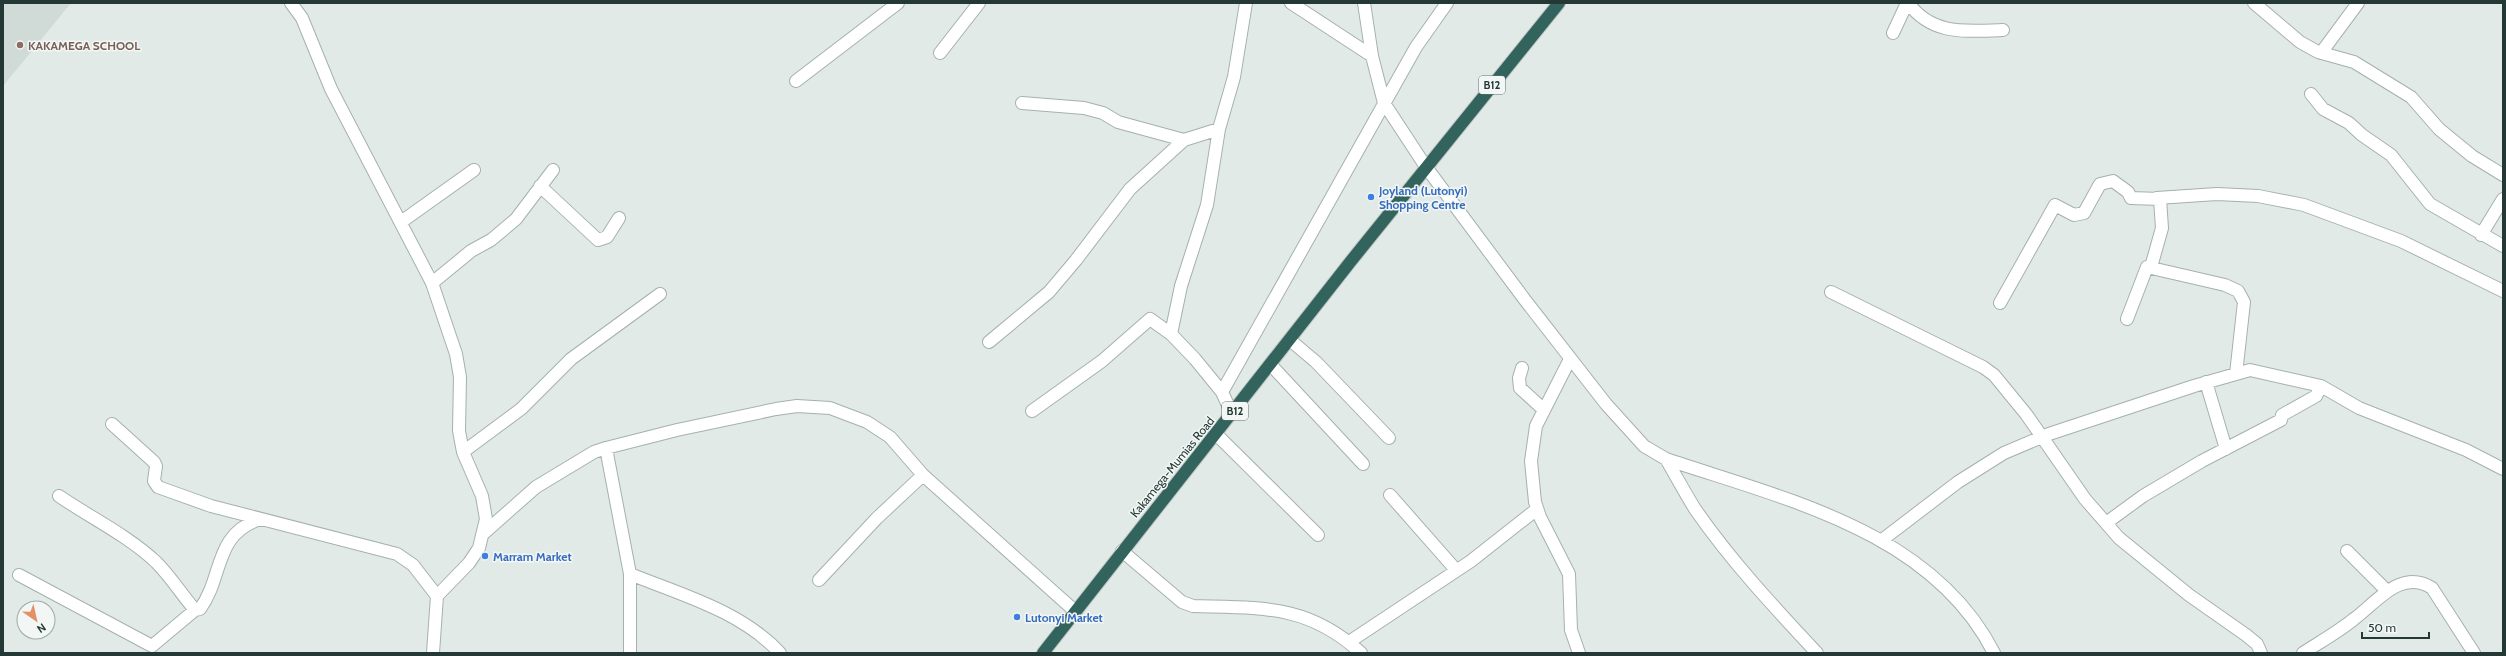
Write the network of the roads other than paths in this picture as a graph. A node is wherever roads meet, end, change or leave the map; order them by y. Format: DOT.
graph roads {
  1 [pos="290,3"];
  2 [pos="898,3"];
  3 [pos="979,3"];
  4 [pos="1246,3"];
  5 [pos="1291,3"];
  6 [pos="1364,3"];
  7 [pos="1447,3"];
  8 [pos="1559,3"];
  9 [pos="1907,3"];
  10 [pos="2254,3"];
  11 [pos="2358,3"];
  12 [pos="2003,30"];
  13 [pos="1893,33"];
  14 [pos="940,53"];
  15 [pos="2321,53"];
  16 [pos="1372,56"];
  17 [pos="796,81"];
  18 [pos="2311,94"];
  19 [pos="1022,103"];
  20 [pos="1384,103"];
  21 [pos="1219,129"];
  22 [pos="1184,140"];
  23 [pos="1426,167"];
  24 [pos="474,170"];
  25 [pos="553,170"];
  26 [pos="2503,175"];
  27 [pos="540,186"];
  28 [pos="2157,198"];
  29 [pos="2503,199"];
  30 [pos="619,218"];
  31 [pos="401,222"];
  32 [pos="2481,235"];
  33 [pos="2503,246"];
  34 [pos="2151,267"];
  35 [pos="432,283"];
  36 [pos="2503,291"];
  37 [pos="1831,292"];
  38 [pos="660,294"];
  39 [pos="2000,303"];
  40 [pos="2127,319"];
  41 [pos="1171,334"];
  42 [pos="1290,340"];
  43 [pos="990,342"];
  44 [pos="1570,359"];
  45 [pos="1271,365"];
  46 [pos="1522,368"];
  47 [pos="2236,374"];
  48 [pos="2206,382"];
  49 [pos="2320,386"];
  50 [pos="1222,392"];
  51 [pos="1544,409"];
  52 [pos="1032,411"];
  53 [pos="1232,414"];
  54 [pos="112,424"];
  55 [pos="1217,434"];
  56 [pos="2043,436"];
  57 [pos="1389,438"];
  58 [pos="606,448"];
  59 [pos="2226,449"];
  60 [pos="463,452"];
  61 [pos="1666,459"];
  62 [pos="1363,464"];
  63 [pos="2503,469"];
  64 [pos="924,475"];
  65 [pos="59,496"];
  66 [pos="1390,496"];
  67 [pos="1537,509"];
  68 [pos="260,519"];
  69 [pos="2106,523"];
  70 [pos="484,533"];
  71 [pos="1318,535"];
  72 [pos="1882,540"];
  73 [pos="1122,551"];
  74 [pos="2347,551"];
  75 [pos="1456,570"];
  76 [pos="630,574"];
  77 [pos="18,575"];
  78 [pos="819,580"];
  79 [pos="2386,590"];
  80 [pos="438,596"];
  81 [pos="195,610"];
  82 [pos="1076,612"];
  83 [pos="1349,642"];
  84 [pos="433,653"];
  85 [pos="630,653"];
  86 [pos="780,653"];
  87 [pos="1043,653"];
  88 [pos="1361,653"];
  89 [pos="1579,653"];
  90 [pos="1816,653"];
  91 [pos="1994,653"];
  92 [pos="2261,653"];
  93 [pos="2303,653"];
  94 [pos="2474,653"];
  1 -- 31 [label="street"];
  2 -- 17 [label="street"];
  3 -- 14 [label="street"];
  4 -- 21 [label="street"];
  5 -- 16 [label="street"];
  6 -- 16 [label="street"];
  7 -- 20 [label="street"];
  8 -- 23 [label="highway, B12"];
  9 -- 12 [label="street"];
  9 -- 13 [label="street"];
  10 -- 15 [label="street"];
  11 -- 15 [label="street"];
  15 -- 26 [label="street"];
  16 -- 20 [label="street"];
  18 -- 32 [label="street"];
  19 -- 22 [label="street"];
  20 -- 23 [label="street"];
  20 -- 50 [label="street"];
  21 -- 22 [label="street"];
  21 -- 41 [label="street"];
  22 -- 43 [label="street"];
  23 -- 42 [label="highway, Kakamega-Mumias Road / B12"];
  23 -- 44 [label="street"];
  24 -- 31 [label="street"];
  25 -- 27 [label="street"];
  27 -- 30 [label="street"];
  27 -- 35 [label="street"];
  28 -- 34 [label="street"];
  28 -- 36 [label="street"];
  28 -- 39 [label="street"];
  29 -- 32 [label="street"];
  31 -- 35 [label="street"];
  32 -- 33 [label="street"];
  34 -- 40 [label="street"];
  34 -- 47 [label="street"];
  35 -- 60 [label="street"];
  37 -- 56 [label="street"];
  38 -- 60 [label="street"];
  41 -- 50 [label="street"];
  41 -- 52 [label="street"];
  42 -- 45 [label="highway, Kakamega-Mumias Road / B12"];
  42 -- 57 [label="street"];
  44 -- 51 [label="street"];
  44 -- 61 [label="street"];
  45 -- 53 [label="highway, Kakamega-Mumias Road / B12"];
  45 -- 62 [label="street"];
  46 -- 51 [label="street"];
  47 -- 48 [label="street"];
  47 -- 49 [label="street"];
  48 -- 56 [label="street"];
  48 -- 59 [label="street"];
  49 -- 59 [label="street"];
  49 -- 63 [label="street"];
  50 -- 53 [label="street"];
  51 -- 67 [label="street"];
  53 -- 55 [label="highway, Kakamega-Mumias Road / B12"];
  54 -- 68 [label="street"];
  55 -- 71 [label="street"];
  55 -- 73 [label="highway, Kakamega-Mumias Road / B12"];
  56 -- 69 [label="street"];
  56 -- 72 [label="street"];
  58 -- 64 [label="street"];
  58 -- 70 [label="street"];
  58 -- 76 [label="street"];
  59 -- 69 [label="street"];
  60 -- 70 [label="street"];
  61 -- 72 [label="street"];
  61 -- 90 [label="street"];
  64 -- 78 [label="street"];
  64 -- 82 [label="street"];
  65 -- 81 [label="street"];
  66 -- 75 [label="street"];
  67 -- 75 [label="street"];
  67 -- 89 [label="street"];
  68 -- 80 [label="street"];
  68 -- 81 [label="street"];
  69 -- 92 [label="street"];
  70 -- 80 [label="street"];
  72 -- 91 [label="street"];
  73 -- 82 [label="highway, Kakamega-Mumias Road / B12"];
  73 -- 83 [label="street"];
  74 -- 79 [label="street"];
  75 -- 83 [label="street"];
  76 -- 85 [label="street"];
  76 -- 86 [label="street"];
  77 -- 81 [label="street"];
  79 -- 93 [label="street"];
  79 -- 94 [label="street"];
  80 -- 84 [label="street"];
  82 -- 87 [label="highway, Kakamega-Mumias Road / B12"];
  83 -- 88 [label="street"];
}
